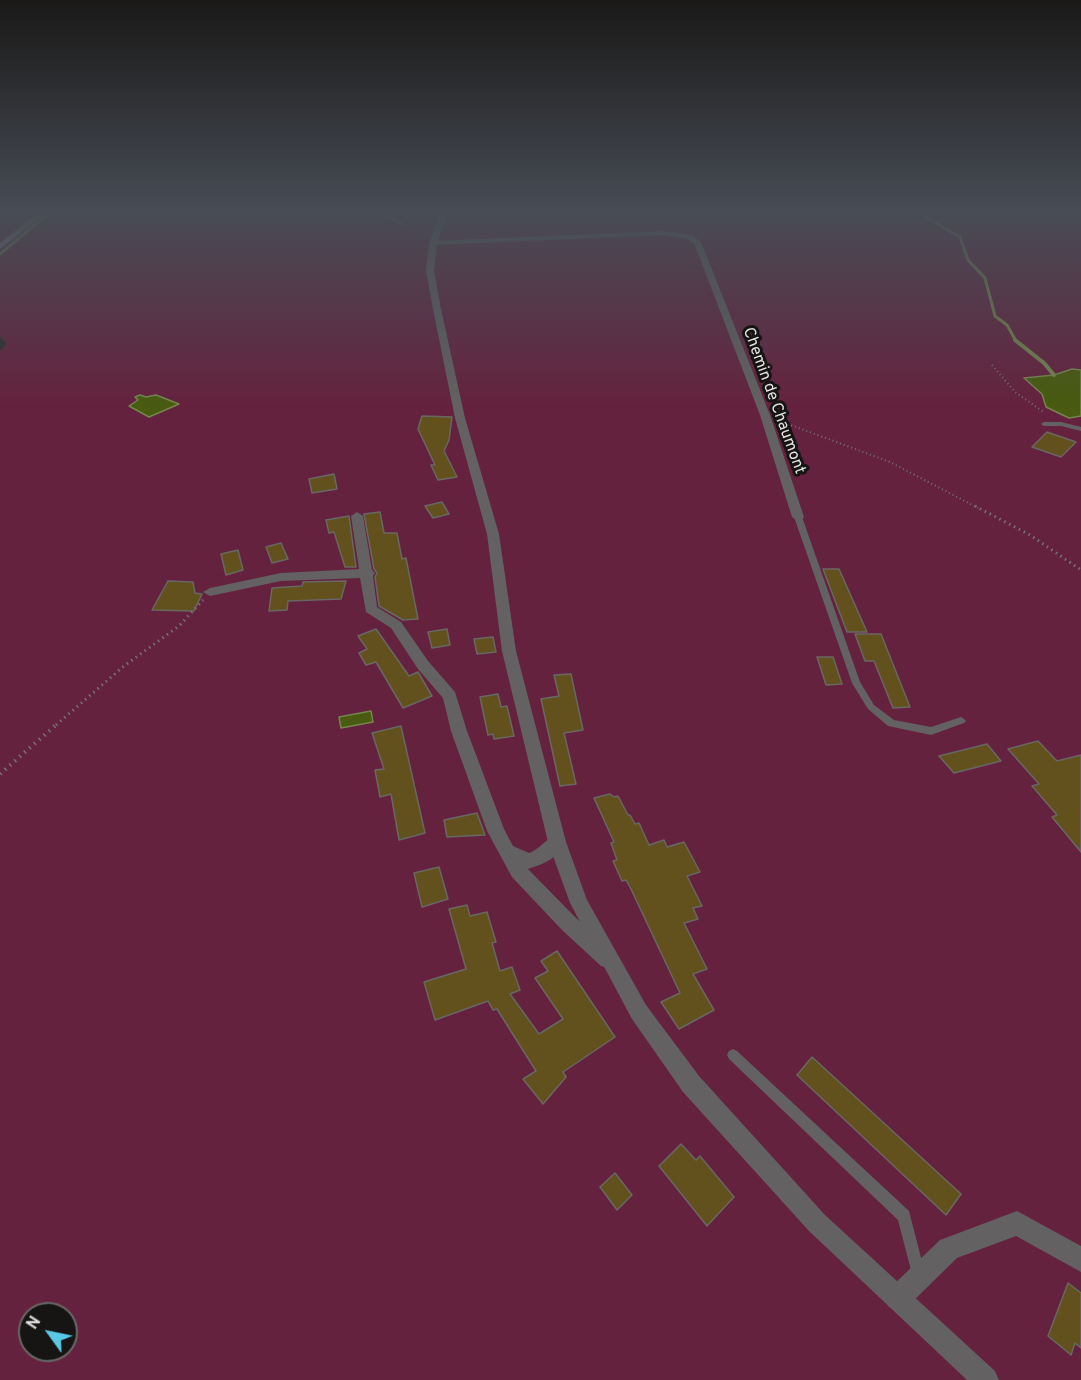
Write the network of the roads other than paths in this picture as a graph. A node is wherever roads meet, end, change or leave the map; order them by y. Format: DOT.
graph roads {
  1 [pos="430,277"];
  2 [pos="712,277"];
  3 [pos="1044,424"];
  4 [pos="1081,429"];
  5 [pos="357,516"];
  6 [pos="798,517"];
  7 [pos="368,573"];
  8 [pos="210,592"];
  9 [pos="961,721"];
  10 [pos="557,842"];
  11 [pos="507,851"];
  12 [pos="614,965"];
  13 [pos="733,1055"];
  14 [pos="1081,1260"];
  15 [pos="919,1278"];
  16 [pos="898,1298"];
  17 [pos="986,1380"];
  1 -- 10 [label="street"];
  2 -- 6 [label="street, Chemin de Chaumont"];
  3 -- 4 [label="lane"];
  5 -- 7 [label="street"];
  6 -- 9 [label="lane"];
  7 -- 8 [label="street"];
  7 -- 11 [label="street"];
  10 -- 11 [label="street"];
  10 -- 12 [label="street"];
  11 -- 12 [label="street"];
  12 -- 16 [label="street"];
  13 -- 15 [label="lane"];
  14 -- 15 [label="street"];
  15 -- 16 [label="street"];
  16 -- 17 [label="street"];
}
